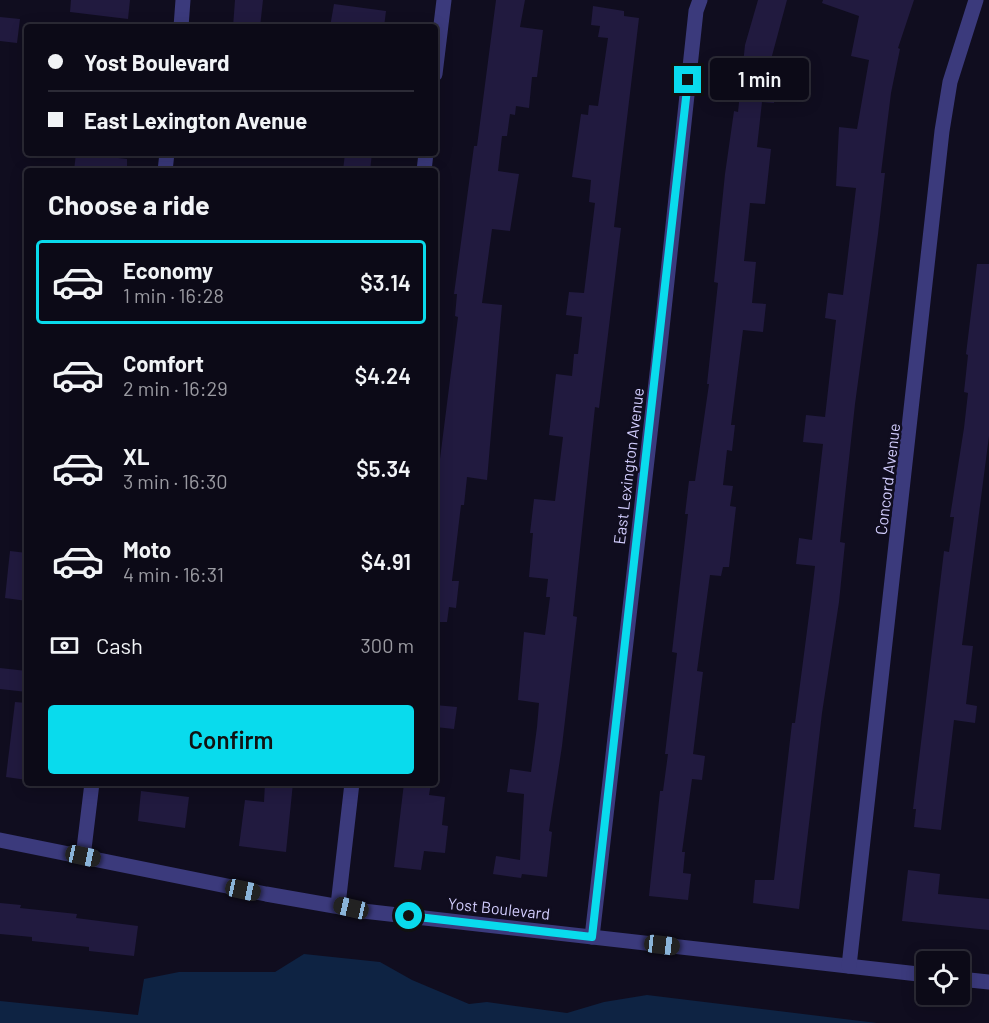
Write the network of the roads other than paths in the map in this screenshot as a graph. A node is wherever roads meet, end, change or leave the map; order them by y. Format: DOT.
graph roads {
  1 [pos="183,0"];
  2 [pos="444,0"];
  3 [pos="700,0"];
  4 [pos="976,0"];
  5 [pos="181,24"];
  6 [pos="438,49"];
  7 [pos="92,786"];
  8 [pos="352,786"];
  9 [pos="0,840"];
  10 [pos="83,856"];
  11 [pos="338,905"];
  12 [pos="592,937"];
  13 [pos="849,966"];
  14 [pos="916,974"];
  15 [pos="970,980"];
  16 [pos="989,982"];
  1 -- 5 [label="street"];
  2 -- 6 [label="street"];
  3 -- 12 [label="street, East Lexington Avenue"];
  4 -- 13 [label="street, Concord Avenue"];
  7 -- 10 [label="street"];
  8 -- 11 [label="street"];
  9 -- 10 [label="street, Yost Boulevard"];
  10 -- 11 [label="street, Yost Boulevard"];
  11 -- 12 [label="street, Yost Boulevard"];
  12 -- 13 [label="street, Yost Boulevard"];
  13 -- 14 [label="street, Yost Boulevard"];
  15 -- 16 [label="street"];
}
